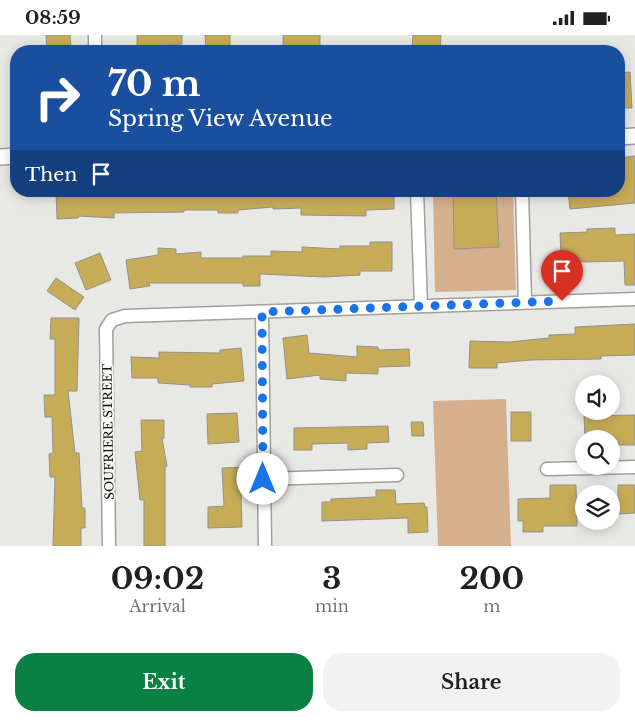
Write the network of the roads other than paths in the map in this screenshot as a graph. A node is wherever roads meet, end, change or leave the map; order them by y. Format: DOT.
graph roads {
  1 [pos="417,197"];
  2 [pos="522,197"];
  3 [pos="635,299"];
  4 [pos="525,301"];
  5 [pos="421,306"];
  6 [pos="262,312"];
  7 [pos="635,467"];
  8 [pos="547,469"];
  9 [pos="397,475"];
  10 [pos="263,479"];
  11 [pos="109,546"];
  12 [pos="265,546"];
  1 -- 5 [label="street"];
  2 -- 4 [label="street"];
  3 -- 4 [label="street"];
  4 -- 5 [label="street"];
  5 -- 6 [label="street"];
  6 -- 10 [label="street"];
  6 -- 11 [label="street, SOUFRIERE STREET"];
  7 -- 8 [label="street"];
  9 -- 10 [label="street"];
  10 -- 12 [label="street"];
}
